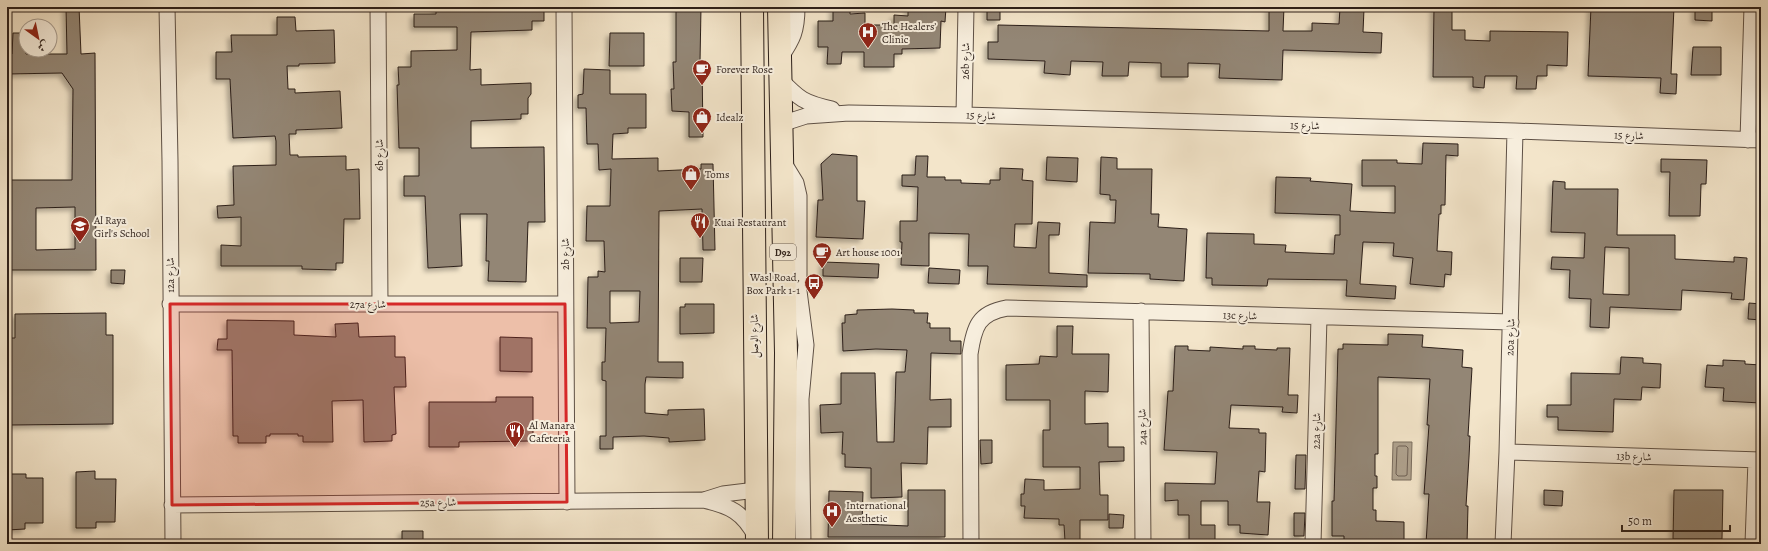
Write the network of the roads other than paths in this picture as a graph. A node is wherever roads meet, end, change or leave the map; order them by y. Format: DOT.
graph roads {
  1 [pos="167,7"];
  2 [pos="378,7"];
  3 [pos="564,7"];
  4 [pos="752,7"];
  5 [pos="761,7"];
  6 [pos="779,7"];
  7 [pos="797,7"];
  8 [pos="966,7"];
  9 [pos="1752,7"];
  10 [pos="780,69"];
  11 [pos="848,113"];
  12 [pos="964,115"];
  13 [pos="782,124"];
  14 [pos="1515,131"];
  15 [pos="1754,140"];
  16 [pos="781,159"];
  17 [pos="170,304"];
  18 [pos="380,304"];
  19 [pos="565,304"];
  20 [pos="1141,311"];
  21 [pos="1319,317"];
  22 [pos="1511,322"];
  23 [pos="1507,452"];
  24 [pos="1759,460"];
  25 [pos="756,490"];
  26 [pos="703,500"];
  27 [pos="567,502"];
  28 [pos="172,505"];
  29 [pos="761,542"];
  30 [pos="1754,543"];
  31 [pos="173,544"];
  32 [pos="784,544"];
  33 [pos="803,544"];
  34 [pos="971,544"];
  35 [pos="1143,544"];
  36 [pos="1313,544"];
  37 [pos="1504,544"];
  1 -- 17 [label="street, 12a شارع"];
  2 -- 18 [label="street, 6b شارع"];
  3 -- 19 [label="street, 2b شارع"];
  4 -- 25 [label="main road, شارع الوصل"];
  5 -- 13 [label="main road"];
  6 -- 10 [label="main road, D92"];
  7 -- 10 [label="street"];
  8 -- 12 [label="street, 26b شارع"];
  9 -- 15 [label="street"];
  10 -- 11 [label="street, شارع 15"];
  10 -- 13 [label="main road, D92"];
  11 -- 12 [label="street, شارع 15"];
  11 -- 13 [label="street, شارع 15"];
  12 -- 14 [label="street, شارع 15"];
  13 -- 16 [label="main road, D92"];
  14 -- 15 [label="street, شارع 15"];
  14 -- 22 [label="street, 20a شارع"];
  16 -- 32 [label="main road, D92"];
  16 -- 33 [label="street"];
  17 -- 18 [label="street, 27a شارع"];
  17 -- 28 [label="street, 12a شارع"];
  18 -- 19 [label="street, 27a شارع"];
  19 -- 27 [label="street, 2b شارع"];
  20 -- 21 [label="street, 13c شارع"];
  20 -- 34 [label="street, 13c شارع"];
  20 -- 35 [label="street, 24a شارع"];
  21 -- 22 [label="street, 13c شارع"];
  21 -- 36 [label="street, 22a شارع"];
  22 -- 23 [label="street, 20a شارع"];
  23 -- 24 [label="street, 13b شارع"];
  23 -- 37 [label="street, 20a شارع"];
  24 -- 30 [label="street"];
  25 -- 26 [label="street, 25a شارع"];
  25 -- 29 [label="main road, شارع الوصل"];
  26 -- 27 [label="street, 25a شارع"];
  26 -- 29 [label="street, 25a شارع"];
  27 -- 28 [label="street, 25a شارع"];
  28 -- 31 [label="street, 12a شارع"];
}
